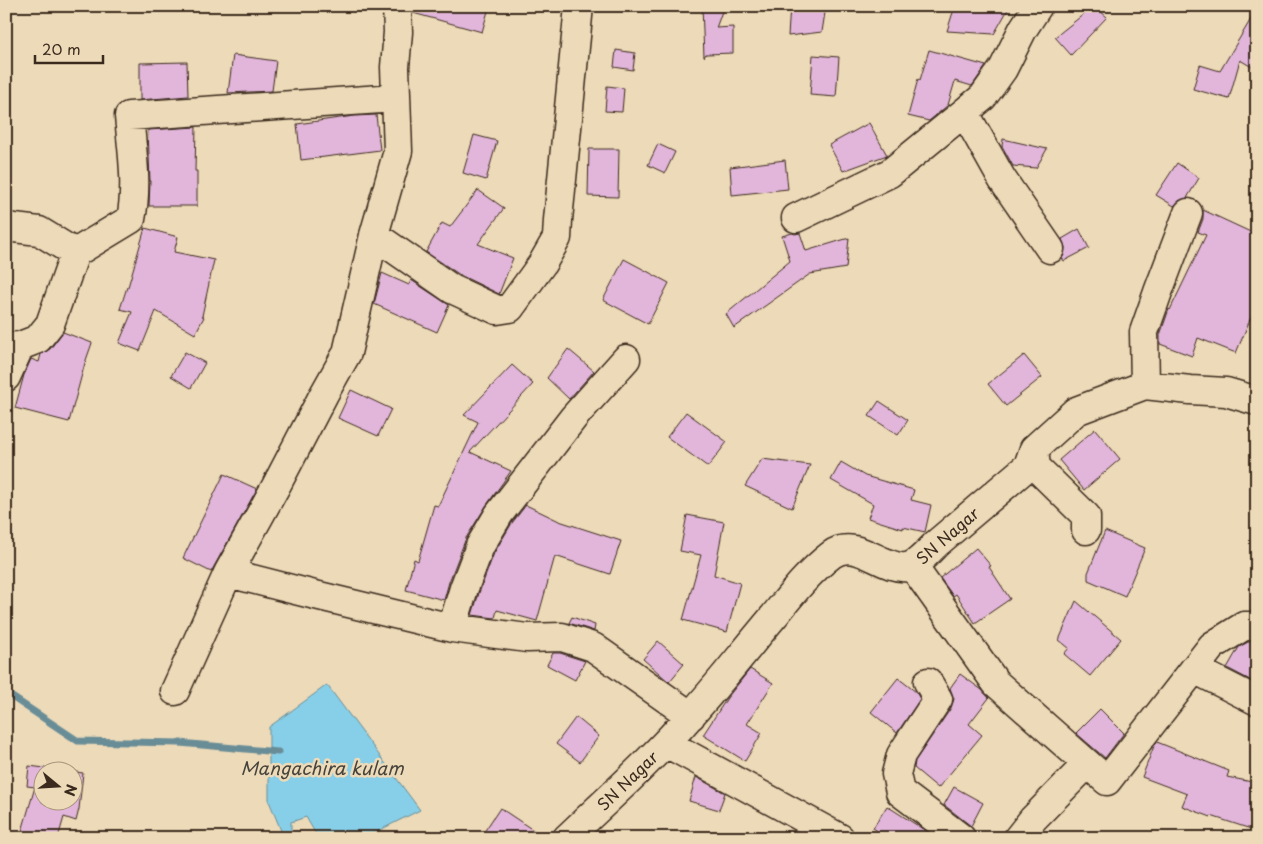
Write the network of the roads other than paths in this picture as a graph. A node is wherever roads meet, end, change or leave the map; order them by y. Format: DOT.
graph roads {
  1 [pos="397,6"];
  2 [pos="579,6"];
  3 [pos="1038,6"];
  4 [pos="396,98"];
  5 [pos="965,113"];
  6 [pos="1188,213"];
  7 [pos="796,218"];
  8 [pos="6,227"];
  9 [pos="374,235"];
  10 [pos="1050,249"];
  11 [pos="75,253"];
  12 [pos="13,347"];
  13 [pos="626,359"];
  14 [pos="6,378"];
  15 [pos="1145,385"];
  16 [pos="1257,401"];
  17 [pos="1034,449"];
  18 [pos="1086,530"];
  19 [pos="912,565"];
  20 [pos="228,574"];
  21 [pos="1257,626"];
  22 [pos="452,628"];
  23 [pos="1194,669"];
  24 [pos="928,682"];
  25 [pos="175,691"];
  26 [pos="1257,701"];
  27 [pos="691,716"];
  28 [pos="666,743"];
  29 [pos="1087,764"];
  30 [pos="567,838"];
  31 [pos="840,838"];
  32 [pos="961,838"];
  33 [pos="1018,838"];
  1 -- 4 [label="street"];
  2 -- 9 [label="street"];
  3 -- 5 [label="street"];
  4 -- 9 [label="street"];
  4 -- 11 [label="street"];
  5 -- 7 [label="street"];
  5 -- 10 [label="street"];
  6 -- 15 [label="street"];
  8 -- 11 [label="street"];
  9 -- 20 [label="street"];
  11 -- 12 [label="street"];
  12 -- 14 [label="street"];
  13 -- 22 [label="street"];
  15 -- 16 [label="street, SN Nagar"];
  15 -- 17 [label="street, SN Nagar"];
  17 -- 18 [label="street"];
  17 -- 19 [label="street, SN Nagar"];
  19 -- 27 [label="street, SN Nagar"];
  19 -- 29 [label="street"];
  20 -- 22 [label="street"];
  20 -- 25 [label="street"];
  21 -- 23 [label="street"];
  22 -- 27 [label="street"];
  23 -- 26 [label="street"];
  23 -- 29 [label="street"];
  24 -- 32 [label="street"];
  27 -- 28 [label="street, SN Nagar"];
  28 -- 30 [label="street, SN Nagar"];
  28 -- 31 [label="street"];
  29 -- 33 [label="street"];
}
